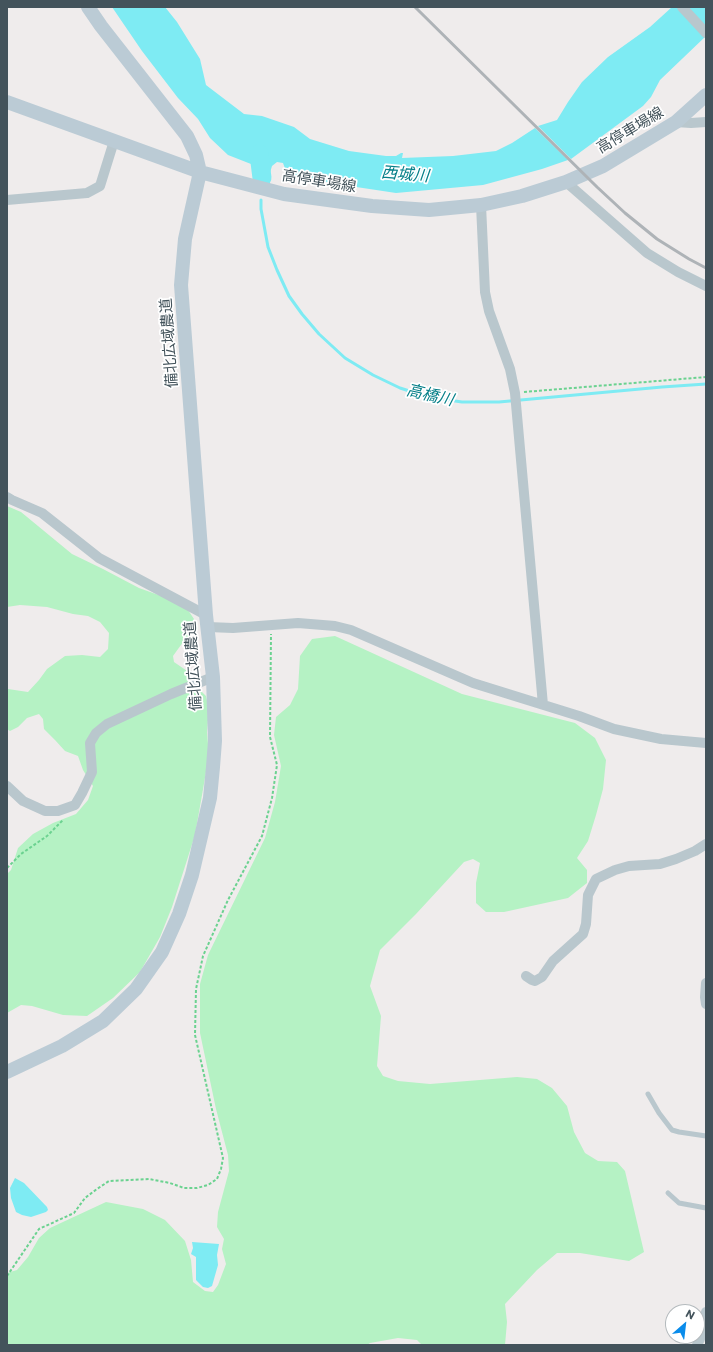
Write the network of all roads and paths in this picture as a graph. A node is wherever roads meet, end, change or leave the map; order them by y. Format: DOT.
graph roads {
  1 [pos="88,7"];
  2 [pos="682,7"];
  3 [pos="706,33"];
  4 [pos="706,95"];
  5 [pos="7,102"];
  6 [pos="676,122"];
  7 [pos="706,122"];
  8 [pos="114,141"];
  9 [pos="200,172"];
  10 [pos="566,182"];
  11 [pos="7,200"];
  12 [pos="481,205"];
  13 [pos="706,286"];
  14 [pos="706,377"];
  15 [pos="515,394"];
  16 [pos="7,497"];
  17 [pos="207,621"];
  18 [pos="271,624"];
  19 [pos="212,678"];
  20 [pos="543,705"];
  21 [pos="706,743"];
  22 [pos="7,786"];
  23 [pos="75,805"];
  24 [pos="706,844"];
  25 [pos="7,868"];
  26 [pos="526,976"];
  27 [pos="706,983"];
  28 [pos="706,1004"];
  29 [pos="7,1072"];
  30 [pos="648,1094"];
  31 [pos="706,1136"];
  32 [pos="668,1193"];
  33 [pos="706,1208"];
  34 [pos="7,1276"];
  35 [pos="706,1312"];
  36 [pos="697,1345"];
  1 -- 9 [label="street"];
  2 -- 3 [label="street"];
  4 -- 6 [label="street, 高停車場線"];
  5 -- 8 [label="street, 高停車場線"];
  6 -- 7 [label="street"];
  6 -- 10 [label="street, 高停車場線"];
  8 -- 9 [label="street, 高停車場線"];
  8 -- 11 [label="street"];
  9 -- 12 [label="street, 高停車場線"];
  9 -- 17 [label="street, 備北広域農道"];
  10 -- 12 [label="street, 高停車場線"];
  10 -- 13 [label="street"];
  12 -- 15 [label="street"];
  14 -- 15 [label="path"];
  15 -- 20 [label="street"];
  16 -- 17 [label="street"];
  17 -- 18 [label="street"];
  17 -- 19 [label="street, 備北広域農道"];
  18 -- 20 [label="street"];
  18 -- 34 [label="path"];
  19 -- 23 [label="street"];
  19 -- 29 [label="street, 備北広域農道"];
  20 -- 21 [label="street"];
  22 -- 23 [label="street"];
  23 -- 25 [label="path"];
  24 -- 26 [label="street"];
  27 -- 28 [label="street"];
  30 -- 31 [label="lane"];
  32 -- 33 [label="lane"];
  35 -- 36 [label="street"];
}
